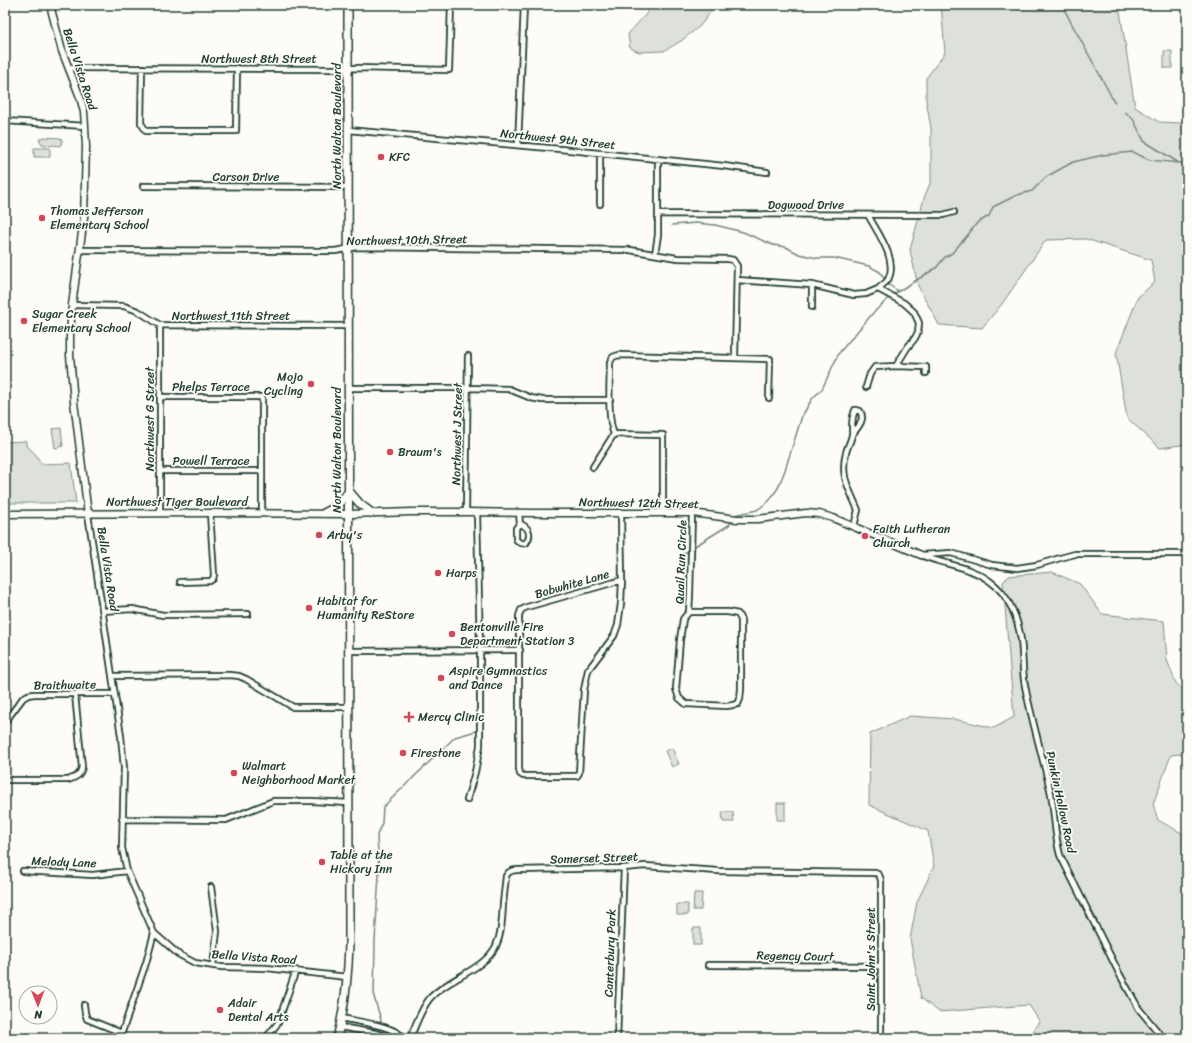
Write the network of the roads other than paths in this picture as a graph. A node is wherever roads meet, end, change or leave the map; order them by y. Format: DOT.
graph roads {
  1 [pos="50,5"];
  2 [pos="348,5"];
  3 [pos="451,5"];
  4 [pos="524,5"];
  5 [pos="69,68"];
  6 [pos="142,68"];
  7 [pos="237,68"];
  8 [pos="348,68"];
  9 [pos="5,121"];
  10 [pos="86,126"];
  11 [pos="348,130"];
  12 [pos="518,145"];
  13 [pos="600,153"];
  14 [pos="658,160"];
  15 [pos="767,172"];
  16 [pos="143,186"];
  17 [pos="348,187"];
  18 [pos="600,204"];
  19 [pos="954,212"];
  20 [pos="658,214"];
  21 [pos="868,215"];
  22 [pos="348,249"];
  23 [pos="80,250"];
  24 [pos="655,254"];
  25 [pos="737,280"];
  26 [pos="812,285"];
  27 [pos="878,289"];
  28 [pos="72,305"];
  29 [pos="812,306"];
  30 [pos="160,325"];
  31 [pos="348,326"];
  32 [pos="468,356"];
  33 [pos="736,357"];
  34 [pos="896,366"];
  35 [pos="926,373"];
  36 [pos="866,387"];
  37 [pos="348,388"];
  38 [pos="467,388"];
  39 [pos="160,397"];
  40 [pos="769,398"];
  41 [pos="610,400"];
  42 [pos="614,434"];
  43 [pos="852,435"];
  44 [pos="593,467"];
  45 [pos="160,471"];
  46 [pos="262,471"];
  47 [pos="348,491"];
  48 [pos="466,512"];
  49 [pos="477,512"];
  50 [pos="160,513"];
  51 [pos="210,513"];
  52 [pos="262,513"];
  53 [pos="324,513"];
  54 [pos="372,513"];
  55 [pos="519,513"];
  56 [pos="621,513"];
  57 [pos="663,513"];
  58 [pos="5,514"];
  59 [pos="88,514"];
  60 [pos="349,514"];
  61 [pos="692,514"];
  62 [pos="520,524"];
  63 [pos="854,526"];
  64 [pos="1187,554"];
  65 [pos="921,555"];
  66 [pos="622,580"];
  67 [pos="180,582"];
  68 [pos="103,611"];
  69 [pos="689,612"];
  70 [pos="248,614"];
  71 [pos="480,650"];
  72 [pos="520,650"];
  73 [pos="348,651"];
  74 [pos="112,676"];
  75 [pos="75,694"];
  76 [pos="114,694"];
  77 [pos="348,707"];
  78 [pos="5,722"];
  79 [pos="5,780"];
  80 [pos="468,800"];
  81 [pos="349,803"];
  82 [pos="122,819"];
  83 [pos="624,868"];
  84 [pos="23,871"];
  85 [pos="127,871"];
  86 [pos="881,880"];
  87 [pos="211,888"];
  88 [pos="154,933"];
  89 [pos="708,965"];
  90 [pos="213,966"];
  91 [pos="881,966"];
  92 [pos="296,970"];
  93 [pos="347,977"];
  94 [pos="84,1005"];
  95 [pos="342,1018"];
  96 [pos="340,1026"];
  97 [pos="122,1032"];
  98 [pos="120,1038"];
  99 [pos="266,1038"];
  100 [pos="337,1038"];
  101 [pos="391,1038"];
  102 [pos="404,1038"];
  103 [pos="410,1038"];
  104 [pos="617,1038"];
  105 [pos="880,1038"];
  106 [pos="1164,1038"];
  1 -- 5 [label="street, Bella Vista Road"];
  2 -- 8 [label="main road, North Walton Boulevard"];
  3 -- 8 [label="street, Northwest 8th Street"];
  4 -- 12 [label="street"];
  5 -- 6 [label="street, Northwest 8th Street"];
  5 -- 10 [label="street, Bella Vista Road"];
  6 -- 7 [label="street, Northwest 8th Street"];
  6 -- 7 [label="street"];
  7 -- 8 [label="street, Northwest 8th Street"];
  8 -- 11 [label="main road, North Walton Boulevard"];
  9 -- 10 [label="street"];
  10 -- 23 [label="street, Bella Vista Road"];
  11 -- 12 [label="street, Northwest 9th Street"];
  11 -- 17 [label="main road, North Walton Boulevard"];
  12 -- 13 [label="street, Northwest 9th Street"];
  13 -- 14 [label="street, Northwest 9th Street"];
  13 -- 18 [label="street"];
  14 -- 15 [label="street, Northwest 9th Street"];
  14 -- 20 [label="street"];
  16 -- 17 [label="street, Carson Drive"];
  17 -- 22 [label="main road, North Walton Boulevard"];
  19 -- 21 [label="street, Dogwood Drive"];
  20 -- 21 [label="street, Dogwood Drive"];
  20 -- 24 [label="street"];
  21 -- 27 [label="street"];
  22 -- 23 [label="street, Northwest 10th Street"];
  22 -- 24 [label="street, Northwest 10th Street"];
  22 -- 31 [label="main road, North Walton Boulevard"];
  23 -- 28 [label="street, Bella Vista Road"];
  24 -- 25 [label="street, Northwest 10th Street"];
  25 -- 26 [label="street"];
  25 -- 33 [label="street"];
  26 -- 27 [label="street"];
  26 -- 29 [label="street"];
  27 -- 34 [label="street"];
  28 -- 30 [label="street, Northwest 11th Street"];
  28 -- 59 [label="street, Bella Vista Road"];
  30 -- 31 [label="street, Northwest 11th Street"];
  30 -- 39 [label="street, Northwest G Street"];
  31 -- 37 [label="main road, North Walton Boulevard"];
  32 -- 38 [label="street, Northwest J Street"];
  33 -- 40 [label="street"];
  33 -- 41 [label="street"];
  34 -- 35 [label="street"];
  34 -- 36 [label="street"];
  37 -- 38 [label="street"];
  37 -- 47 [label="main road, North Walton Boulevard"];
  38 -- 41 [label="street"];
  38 -- 48 [label="street, Northwest J Street"];
  39 -- 45 [label="street, Northwest G Street"];
  39 -- 46 [label="street, Phelps Terrace"];
  41 -- 42 [label="street"];
  42 -- 44 [label="street"];
  42 -- 57 [label="street"];
  43 -- 43 [label="street"];
  43 -- 63 [label="street"];
  45 -- 46 [label="street, Powell Terrace"];
  45 -- 50 [label="street, Northwest G Street"];
  46 -- 52 [label="street"];
  47 -- 53 [label="main road"];
  47 -- 54 [label="main road"];
  47 -- 60 [label="main road, North Walton Boulevard"];
  48 -- 49 [label="street, Northwest 12th Street"];
  48 -- 54 [label="street, Northwest 12th Street"];
  49 -- 55 [label="street, Northwest 12th Street"];
  49 -- 71 [label="street"];
  50 -- 51 [label="street, Northwest Tiger Boulevard"];
  50 -- 59 [label="street, Northwest Tiger Boulevard"];
  51 -- 52 [label="street, Northwest Tiger Boulevard"];
  51 -- 67 [label="street"];
  52 -- 53 [label="street, Northwest Tiger Boulevard"];
  53 -- 60 [label="street, Northwest Tiger Boulevard"];
  54 -- 60 [label="street, Northwest 12th Street"];
  55 -- 56 [label="street, Northwest 12th Street"];
  55 -- 62 [label="street"];
  56 -- 57 [label="street, Northwest 12th Street"];
  56 -- 66 [label="street"];
  57 -- 61 [label="street, Northwest 12th Street"];
  58 -- 59 [label="street, Northwest Tiger Boulevard"];
  59 -- 68 [label="street, Bella Vista Road"];
  60 -- 73 [label="main road, North Walton Boulevard"];
  61 -- 63 [label="street, Northwest 12th Street"];
  61 -- 69 [label="street, Quail Run Circle"];
  63 -- 65 [label="street, Northwest 12th Street"];
  64 -- 65 [label="street"];
  65 -- 106 [label="street, Punkin Hollow Road"];
  66 -- 72 [label="street, Bobwhite Lane"];
  66 -- 72 [label="street"];
  68 -- 70 [label="street"];
  68 -- 74 [label="street, Bella Vista Road"];
  69 -- 69 [label="street, Quail Run Circle"];
  71 -- 72 [label="street"];
  71 -- 73 [label="street"];
  71 -- 80 [label="street"];
  73 -- 77 [label="main road, North Walton Boulevard"];
  74 -- 76 [label="street, Bella Vista Road"];
  74 -- 77 [label="street"];
  75 -- 76 [label="street, Braithwaite"];
  75 -- 78 [label="street, Braithwaite"];
  75 -- 79 [label="street"];
  76 -- 82 [label="street, Bella Vista Road"];
  77 -- 81 [label="main road, North Walton Boulevard"];
  81 -- 82 [label="street"];
  81 -- 93 [label="main road, North Walton Boulevard"];
  82 -- 85 [label="street, Bella Vista Road"];
  83 -- 86 [label="street, Somerset Street"];
  83 -- 103 [label="street, Somerset Street"];
  83 -- 104 [label="street, Canterbury Park"];
  84 -- 85 [label="street, Melody Lane"];
  85 -- 88 [label="street, Bella Vista Road"];
  86 -- 91 [label="street, Saint John's Street"];
  87 -- 90 [label="street"];
  88 -- 90 [label="street, Bella Vista Road"];
  88 -- 97 [label="street"];
  89 -- 91 [label="street, Regency Court"];
  90 -- 92 [label="street, Bella Vista Road"];
  91 -- 105 [label="street, Saint John's Street"];
  92 -- 93 [label="street, Bella Vista Road"];
  92 -- 99 [label="street"];
  93 -- 95 [label="main road, North Walton Boulevard"];
  94 -- 97 [label="street"];
  95 -- 96 [label="main road, North Walton Boulevard"];
  95 -- 102 [label="street"];
  96 -- 100 [label="main road, North Walton Boulevard"];
  96 -- 101 [label="street"];
  97 -- 98 [label="street"];
}
